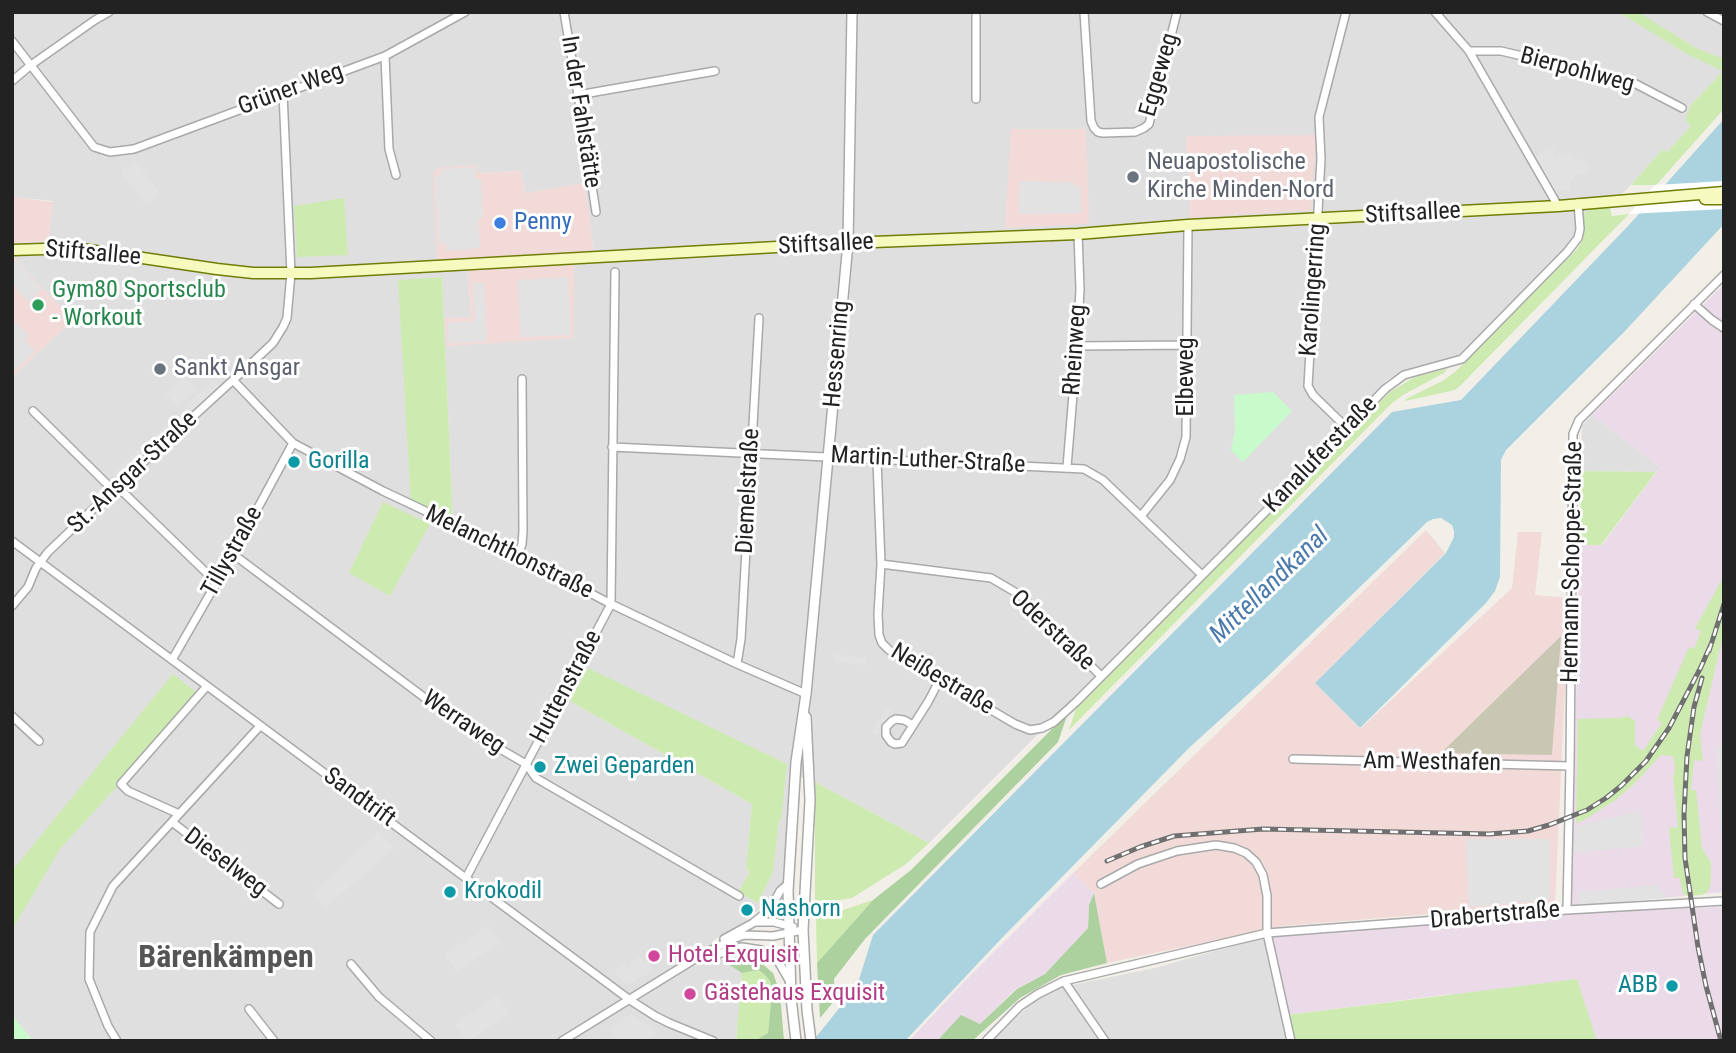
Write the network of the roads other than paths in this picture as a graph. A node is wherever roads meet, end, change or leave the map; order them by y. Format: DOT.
graph roads {
  1 [pos="109,12"];
  2 [pos="465,12"];
  3 [pos="564,12"];
  4 [pos="852,12"];
  5 [pos="976,12"];
  6 [pos="1084,12"];
  7 [pos="1177,12"];
  8 [pos="1346,12"];
  9 [pos="1435,12"];
  10 [pos="1707,12"];
  11 [pos="1724,20"];
  12 [pos="12,41"];
  13 [pos="1469,51"];
  14 [pos="385,56"];
  15 [pos="31,65"];
  16 [pos="715,71"];
  17 [pos="12,81"];
  18 [pos="283,93"];
  19 [pos="578,95"];
  20 [pos="976,99"];
  21 [pos="1682,108"];
  22 [pos="396,174"];
  23 [pos="1724,192"];
  24 [pos="1724,199"];
  25 [pos="1642,200"];
  26 [pos="1578,203"];
  27 [pos="1558,205"];
  28 [pos="596,212"];
  29 [pos="1318,218"];
  30 [pos="1188,225"];
  31 [pos="1079,234"];
  32 [pos="848,243"];
  33 [pos="12,250"];
  34 [pos="615,272"];
  35 [pos="291,273"];
  36 [pos="1724,275"];
  37 [pos="1694,304"];
  38 [pos="759,318"];
  39 [pos="1724,328"];
  40 [pos="1187,345"];
  41 [pos="1077,346"];
  42 [pos="522,379"];
  43 [pos="233,380"];
  44 [pos="33,411"];
  45 [pos="1348,429"];
  46 [pos="293,443"];
  47 [pos="612,447"];
  48 [pos="752,452"];
  49 [pos="828,457"];
  50 [pos="877,460"];
  51 [pos="1067,467"];
  52 [pos="114,489"];
  53 [pos="1141,516"];
  54 [pos="12,541"];
  55 [pos="233,554"];
  56 [pos="518,555"];
  57 [pos="40,562"];
  58 [pos="881,564"];
  59 [pos="1202,575"];
  60 [pos="216,583"];
  61 [pos="611,604"];
  62 [pos="12,606"];
  63 [pos="172,660"];
  64 [pos="737,664"];
  65 [pos="1101,676"];
  66 [pos="939,681"];
  67 [pos="207,686"];
  68 [pos="806,694"];
  69 [pos="12,716"];
  70 [pos="1054,722"];
  71 [pos="913,725"];
  72 [pos="260,726"];
  73 [pos="39,741"];
  74 [pos="1293,760"];
  75 [pos="526,764"];
  76 [pos="1570,766"];
  77 [pos="179,814"];
  78 [pos="172,822"];
  79 [pos="466,878"];
  80 [pos="789,883"];
  81 [pos="1101,884"];
  82 [pos="739,896"];
  83 [pos="1724,901"];
  84 [pos="279,904"];
  85 [pos="1567,910"];
  86 [pos="753,923"];
  87 [pos="789,929"];
  88 [pos="803,930"];
  89 [pos="1267,933"];
  90 [pos="707,952"];
  91 [pos="351,964"];
  92 [pos="1064,981"];
  93 [pos="790,982"];
  94 [pos="630,1000"];
  95 [pos="248,1009"];
  96 [pos="796,1038"];
  97 [pos="117,1041"];
  98 [pos="274,1041"];
  99 [pos="430,1041"];
  100 [pos="562,1041"];
  101 [pos="713,1041"];
  102 [pos="811,1041"];
  103 [pos="986,1041"];
  104 [pos="1105,1041"];
  105 [pos="1291,1041"];
  1 -- 15 [label="street"];
  2 -- 14 [label="street, Grüner Weg"];
  3 -- 19 [label="street, In der Fahlstätte"];
  4 -- 32 [label="street, Hessenring"];
  5 -- 20 [label="street"];
  6 -- 7 [label="street, Eggeweg"];
  8 -- 29 [label="street, Karolingerring"];
  9 -- 13 [label="street, Bierpohlweg"];
  10 -- 11 [label="street"];
  12 -- 15 [label="street"];
  13 -- 21 [label="street, Bierpohlweg"];
  13 -- 27 [label="street, Bierpohlweg"];
  14 -- 18 [label="street, Grüner Weg"];
  14 -- 22 [label="street"];
  15 -- 17 [label="street"];
  15 -- 18 [label="street, Grüner Weg"];
  16 -- 19 [label="street"];
  18 -- 35 [label="street, St.-Ansgar-Straße"];
  19 -- 28 [label="street, In der Fahlstätte"];
  23 -- 25 [label="main road, Stiftsallee"];
  24 -- 25 [label="main road, Stiftsallee"];
  25 -- 26 [label="main road, Stiftsallee"];
  26 -- 27 [label="main road, Stiftsallee"];
  26 -- 45 [label="street, Kanaluferstraße"];
  27 -- 29 [label="main road, Stiftsallee"];
  29 -- 30 [label="main road, Stiftsallee"];
  29 -- 45 [label="street, Karolingerring"];
  30 -- 31 [label="main road, Stiftsallee"];
  30 -- 40 [label="street, Elbeweg"];
  31 -- 32 [label="main road, Stiftsallee"];
  31 -- 41 [label="street, Rheinweg"];
  32 -- 35 [label="main road, Stiftsallee"];
  32 -- 49 [label="street, Hessenring"];
  33 -- 35 [label="main road, Stiftsallee"];
  34 -- 47 [label="street, Huttenstraße"];
  35 -- 43 [label="street, St.-Ansgar-Straße"];
  36 -- 37 [label="street, Hermann-Schoppe-Straße"];
  37 -- 39 [label="street"];
  37 -- 76 [label="street, Hermann-Schoppe-Straße"];
  38 -- 48 [label="street, Diemelstraße"];
  40 -- 41 [label="street"];
  40 -- 53 [label="street, Elbeweg"];
  41 -- 51 [label="street, Rheinweg"];
  42 -- 56 [label="street"];
  43 -- 46 [label="street, Melanchthonstraße"];
  43 -- 52 [label="street, St.-Ansgar-Straße"];
  44 -- 52 [label="street"];
  45 -- 59 [label="street, Kanaluferstraße"];
  46 -- 55 [label="street, Tillystraße"];
  46 -- 56 [label="street, Melanchthonstraße"];
  47 -- 48 [label="street, Martin-Luther-Straße"];
  47 -- 61 [label="street, Huttenstraße"];
  48 -- 49 [label="street, Martin-Luther-Straße"];
  48 -- 64 [label="street, Diemelstraße"];
  49 -- 50 [label="street, Martin-Luther-Straße"];
  49 -- 68 [label="street, Hessenring"];
  50 -- 51 [label="street, Martin-Luther-Straße"];
  50 -- 58 [label="street, Neißestraße"];
  51 -- 53 [label="street, Martin-Luther-Straße"];
  52 -- 57 [label="street, St.-Ansgar-Straße"];
  52 -- 60 [label="street"];
  53 -- 59 [label="street, Martin-Luther-Straße"];
  54 -- 57 [label="street, Sandtrift"];
  55 -- 60 [label="street, Tillystraße"];
  55 -- 75 [label="street, Werraweg"];
  56 -- 61 [label="street, Melanchthonstraße"];
  57 -- 62 [label="street, St.-Ansgar-Straße"];
  57 -- 63 [label="street, Sandtrift"];
  58 -- 65 [label="street, Oderstraße"];
  58 -- 66 [label="street, Neißestraße"];
  59 -- 65 [label="street, Kanaluferstraße"];
  60 -- 63 [label="street, Tillystraße"];
  61 -- 64 [label="street, Melanchthonstraße"];
  61 -- 75 [label="street, Huttenstraße"];
  63 -- 67 [label="street, Sandtrift"];
  64 -- 68 [label="street, Melanchthonstraße"];
  65 -- 70 [label="street, Kanaluferstraße"];
  66 -- 70 [label="street, Neißestraße"];
  66 -- 71 [label="street"];
  67 -- 72 [label="street, Sandtrift"];
  67 -- 77 [label="street"];
  68 -- 80 [label="street, Hessenring"];
  68 -- 88 [label="street, Hessenring"];
  69 -- 73 [label="street"];
  72 -- 77 [label="street"];
  72 -- 79 [label="street, Sandtrift"];
  74 -- 76 [label="street, Am Westhafen"];
  75 -- 79 [label="street, Huttenstraße"];
  75 -- 82 [label="street, Werraweg"];
  76 -- 85 [label="street, Hermann-Schoppe-Straße"];
  77 -- 78 [label="street"];
  78 -- 84 [label="street, Dieselweg"];
  78 -- 97 [label="street"];
  79 -- 94 [label="street, Sandtrift"];
  80 -- 86 [label="street"];
  80 -- 87 [label="street, Hessenring"];
  81 -- 89 [label="street"];
  83 -- 85 [label="street, Drabertstraße"];
  85 -- 89 [label="street, Drabertstraße"];
  86 -- 87 [label="street"];
  86 -- 90 [label="street"];
  87 -- 88 [label="street"];
  87 -- 90 [label="street"];
  87 -- 93 [label="street, Hessenring"];
  88 -- 102 [label="street, Hessenring"];
  89 -- 92 [label="street, Drabertstraße"];
  89 -- 105 [label="street"];
  90 -- 93 [label="street"];
  90 -- 94 [label="street"];
  91 -- 99 [label="street"];
  92 -- 103 [label="street, Drabertstraße"];
  92 -- 104 [label="street"];
  93 -- 96 [label="street, Hessenring"];
  94 -- 100 [label="street"];
  94 -- 101 [label="street, Sandtrift"];
  95 -- 98 [label="street"];
}
